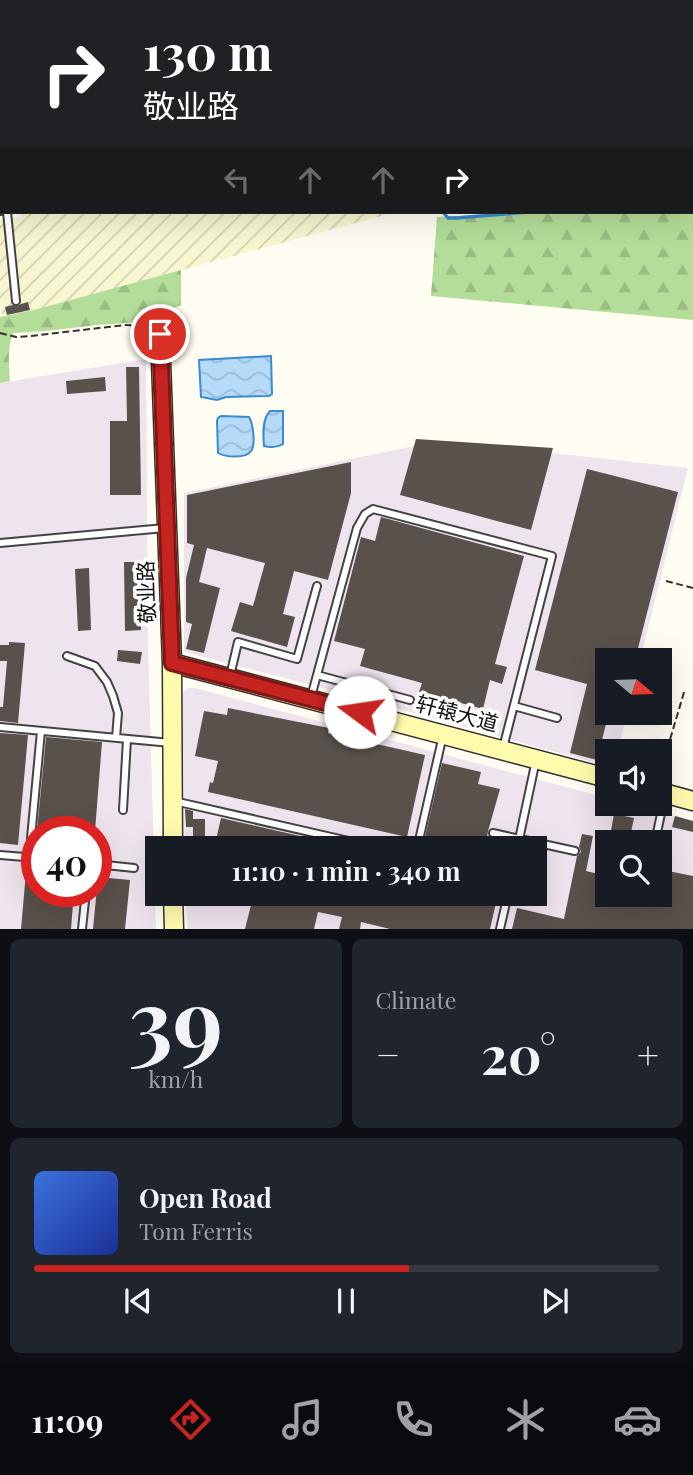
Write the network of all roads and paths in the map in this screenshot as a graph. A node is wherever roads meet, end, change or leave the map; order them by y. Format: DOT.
graph roads {
  1 [pos="7,214"];
  2 [pos="16,301"];
  3 [pos="0,333"];
  4 [pos="160,334"];
  5 [pos="167,527"];
  6 [pos="0,543"];
  7 [pos="666,581"];
  8 [pos="317,586"];
  9 [pos="693,588"];
  10 [pos="67,656"];
  11 [pos="172,663"];
  12 [pos="317,675"];
  13 [pos="229,678"];
  14 [pos="685,689"];
  15 [pos="310,699"];
  16 [pos="411,700"];
  17 [pos="514,706"];
  18 [pos="557,718"];
  19 [pos="0,727"];
  20 [pos="41,731"];
  21 [pos="443,734"];
  22 [pos="116,738"];
  23 [pos="127,739"];
  24 [pos="670,739"];
  25 [pos="173,743"];
  26 [pos="503,750"];
  27 [pos="536,758"];
  28 [pos="595,775"];
  29 [pos="672,792"];
  30 [pos="693,800"];
  31 [pos="173,801"];
  32 [pos="123,810"];
  33 [pos="34,816"];
  34 [pos="494,833"];
  35 [pos="173,836"];
  36 [pos="327,836"];
  37 [pos="420,836"];
  38 [pos="506,836"];
  39 [pos="520,836"];
  40 [pos="547,845"];
  41 [pos="575,851"];
  42 [pos="0,855"];
  43 [pos="21,857"];
  44 [pos="112,866"];
  45 [pos="134,868"];
  46 [pos="173,906"];
  47 [pos="505,906"];
  48 [pos="84,907"];
  49 [pos="82,929"];
  50 [pos="174,929"];
  51 [pos="500,929"];
  1 -- 2 [label="lane"];
  3 -- 4 [label="path"];
  4 -- 5 [label="street, 敬业路"];
  5 -- 6 [label="lane"];
  5 -- 11 [label="street, 敬业路"];
  7 -- 9 [label="path"];
  8 -- 13 [label="lane"];
  10 -- 22 [label="lane"];
  11 -- 13 [label="street, 轩辕大道"];
  11 -- 25 [label="street, 敬业路"];
  12 -- 15 [label="lane"];
  12 -- 16 [label="lane"];
  12 -- 17 [label="lane"];
  13 -- 15 [label="street, 轩辕大道"];
  14 -- 24 [label="path"];
  15 -- 21 [label="street, 轩辕大道"];
  17 -- 18 [label="lane"];
  17 -- 26 [label="lane"];
  19 -- 20 [label="lane"];
  20 -- 22 [label="lane"];
  20 -- 33 [label="lane"];
  21 -- 26 [label="street, 轩辕大道"];
  21 -- 37 [label="lane"];
  22 -- 23 [label="lane"];
  23 -- 25 [label="lane"];
  23 -- 32 [label="lane"];
  25 -- 31 [label="street, 敬业路"];
  26 -- 27 [label="street, 轩辕大道"];
  27 -- 28 [label="street, 轩辕大道"];
  27 -- 39 [label="lane"];
  29 -- 30 [label="street"];
  31 -- 35 [label="street, 敬业路"];
  31 -- 36 [label="lane"];
  34 -- 38 [label="lane"];
  40 -- 41 [label="lane"];
  42 -- 43 [label="lane"];
  44 -- 45 [label="lane"];
  46 -- 50 [label="street"];
  47 -- 51 [label="lane"];
  48 -- 49 [label="lane"];
}
